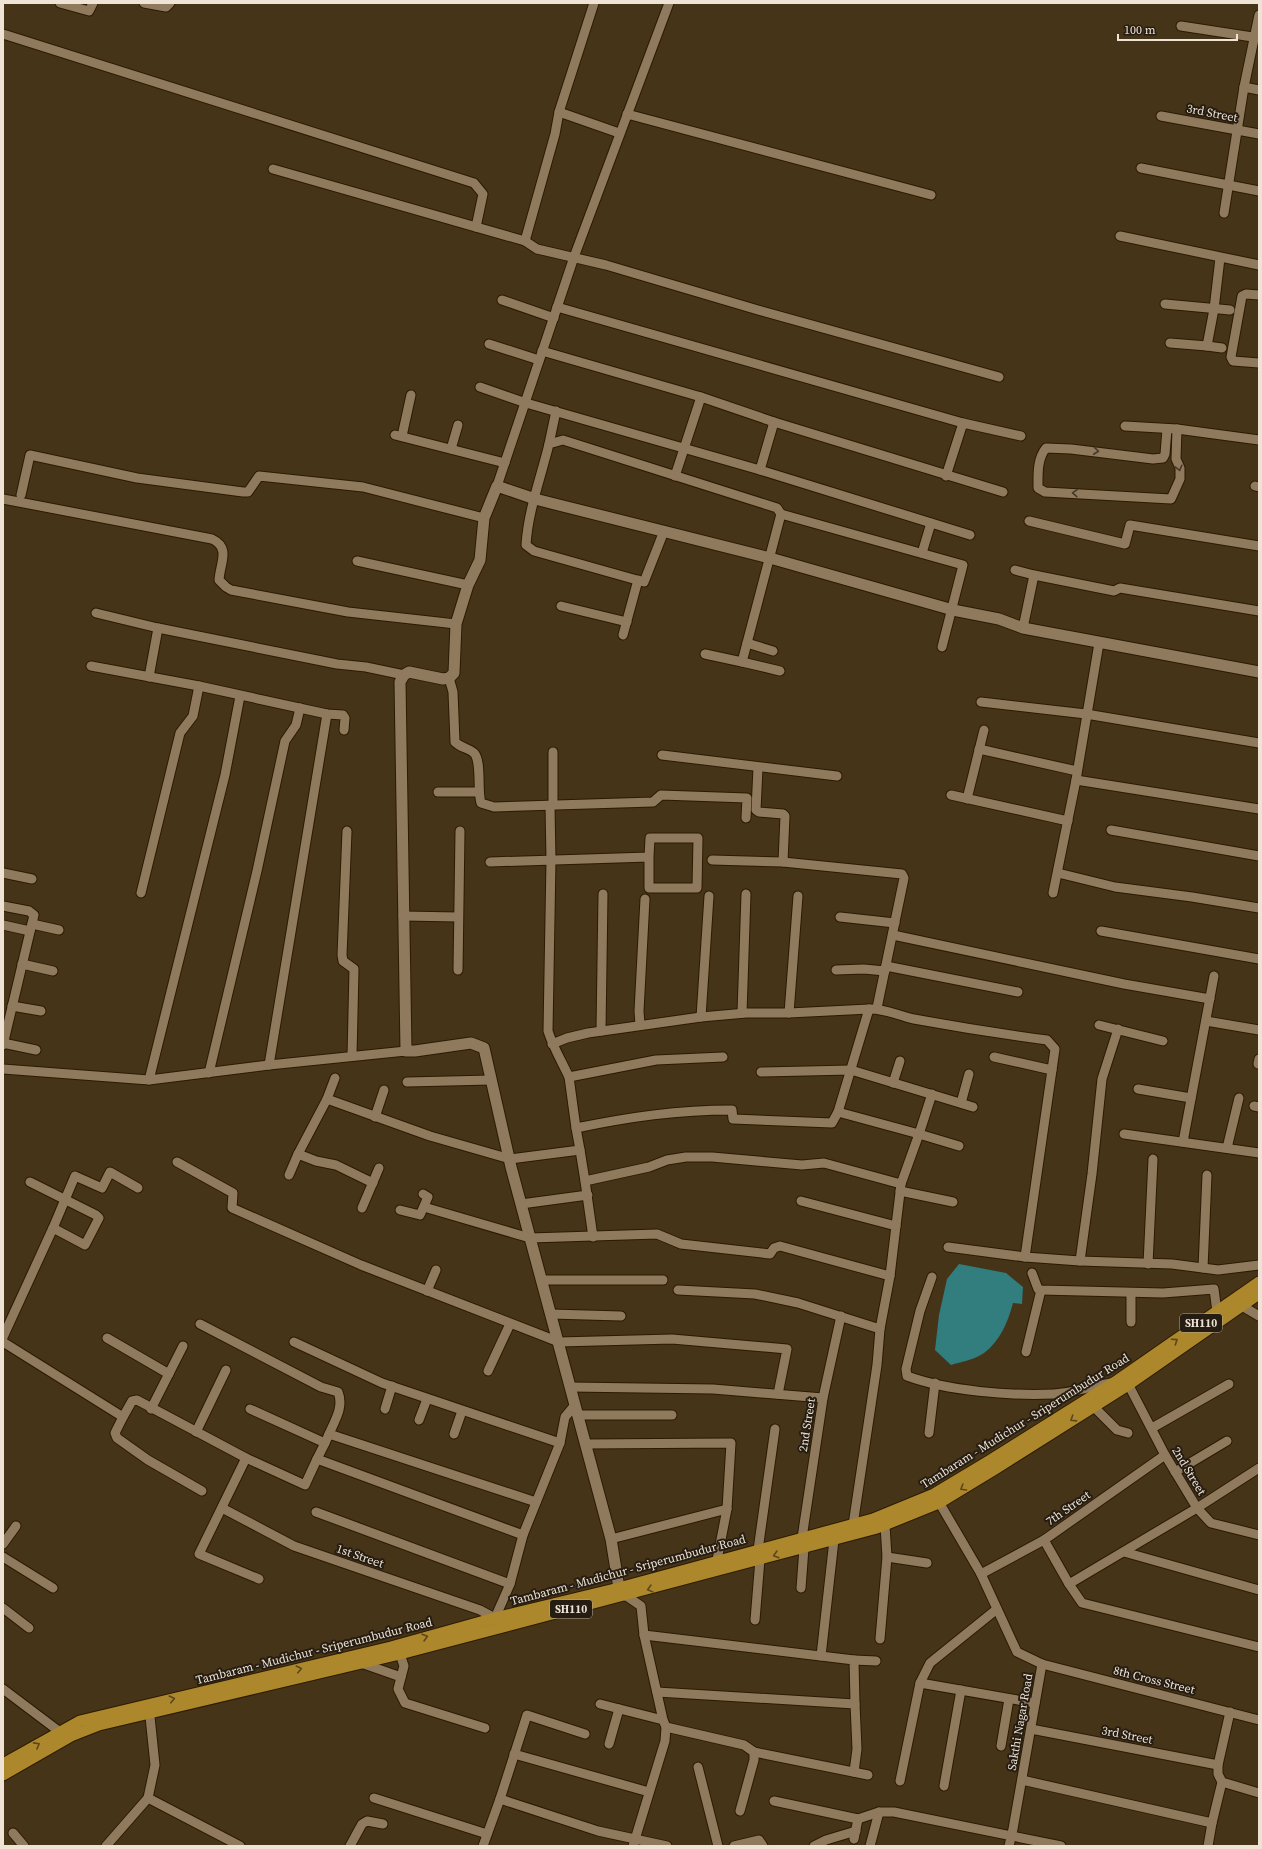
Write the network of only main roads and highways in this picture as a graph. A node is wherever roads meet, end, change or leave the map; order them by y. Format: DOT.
graph roads {
  1 [pos="1259,1282"];
  2 [pos="1259,1294"];
  3 [pos="1126,1380"];
  4 [pos="937,1498"];
  5 [pos="803,1543"];
  6 [pos="759,1555"];
  7 [pos="622,1592"];
  8 [pos="149,1709"];
  9 [pos="3,1764"];
  10 [pos="3,1775"];
  3 -- 1 [label="main road, Tambaram - Mudichur - Sriperumbudur Road / SH110, one-way"];
  2 -- 3 [label="main road, Tambaram - Mudichur - Sriperumbudur Road / SH110"];
  3 -- 4 [label="main road, Tambaram - Mudichur - Sriperumbudur Road / SH110, one-way"];
  3 -- 4 [label="main road, Tambaram - Mudichur - Sriperumbudur Road / SH110"];
  4 -- 5 [label="main road, Tambaram - Mudichur - Sriperumbudur Road / SH110"];
  4 -- 5 [label="main road, Tambaram - Mudichur - Sriperumbudur Road / SH110"];
  5 -- 6 [label="main road, Tambaram - Mudichur - Sriperumbudur Road / SH110"];
  6 -- 7 [label="main road, Tambaram - Mudichur - Sriperumbudur Road / SH110, one-way"];
  6 -- 7 [label="main road, Tambaram - Mudichur - Sriperumbudur Road / SH110"];
  8 -- 7 [label="main road, Tambaram - Mudichur - Sriperumbudur Road / SH110, one-way"];
  7 -- 8 [label="main road, Tambaram - Mudichur - Sriperumbudur Road / SH110"];
  9 -- 8 [label="main road, Tambaram - Mudichur - Sriperumbudur Road / SH110, one-way"];
  8 -- 10 [label="main road, Tambaram - Mudichur - Sriperumbudur Road / SH110"];
}
